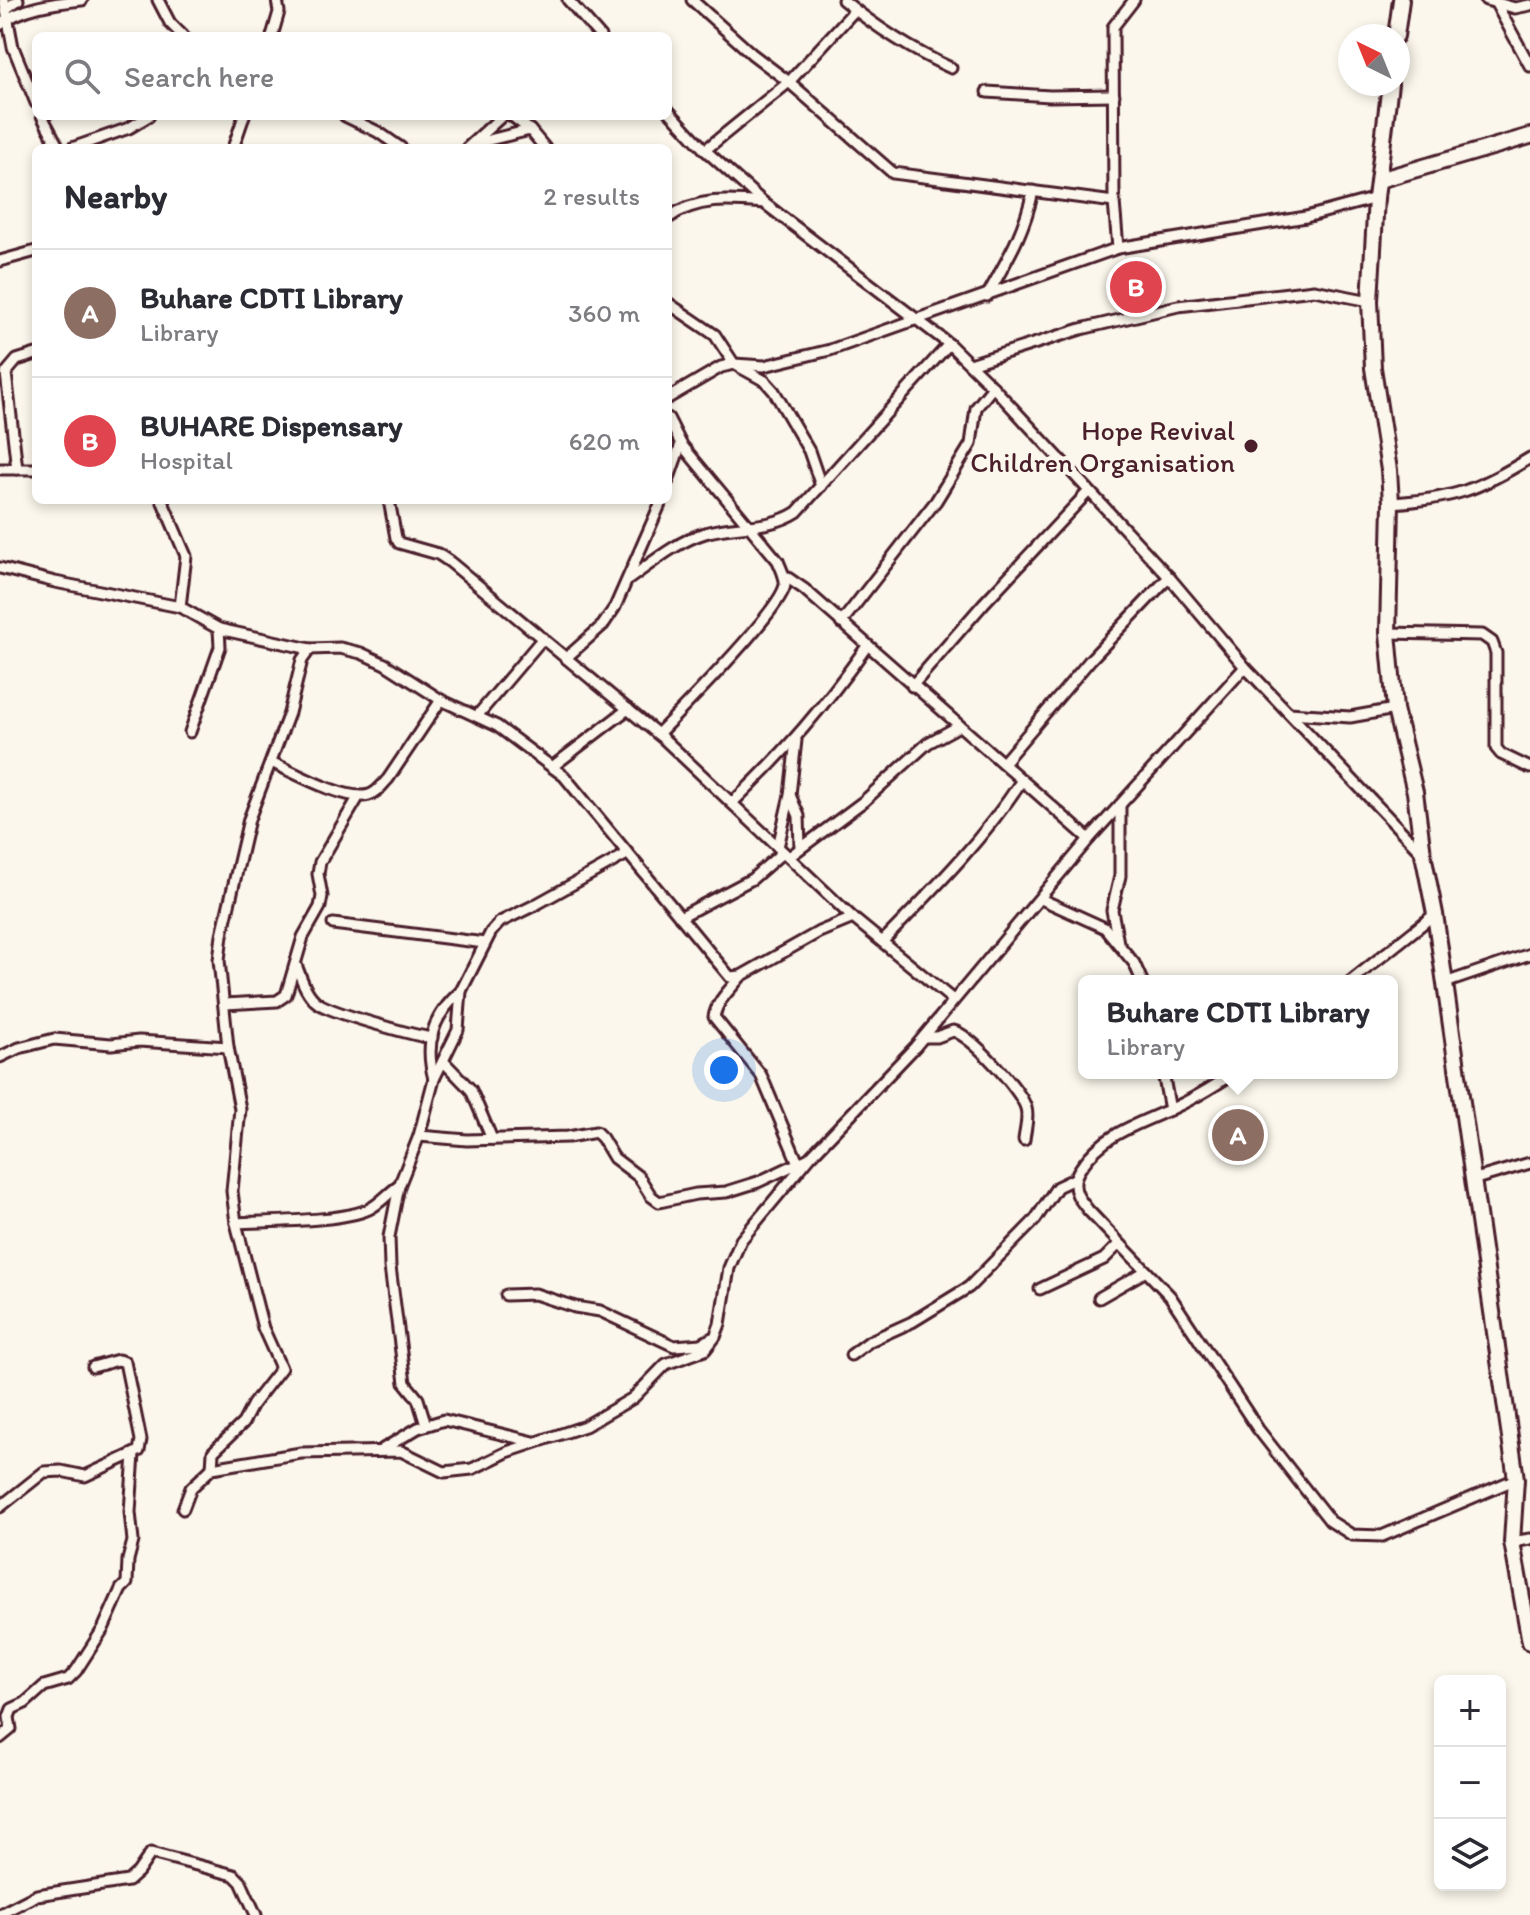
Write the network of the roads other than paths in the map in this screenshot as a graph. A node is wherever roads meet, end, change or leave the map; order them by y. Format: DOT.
graph roads {
  1 [pos="18,0"];
  2 [pos="82,0"];
  3 [pos="158,0"];
  4 [pos="277,0"];
  5 [pos="568,0"];
  6 [pos="692,0"];
  7 [pos="843,0"];
  8 [pos="1134,0"];
  9 [pos="1401,0"];
  10 [pos="1492,1"];
  11 [pos="1530,5"];
  12 [pos="855,10"];
  13 [pos="4,13"];
  14 [pos="1398,24"];
  15 [pos="592,27"];
  16 [pos="179,32"];
  17 [pos="273,32"];
  18 [pos="586,32"];
  19 [pos="596,32"];
  20 [pos="1530,66"];
  21 [pos="951,68"];
  22 [pos="789,82"];
  23 [pos="987,92"];
  24 [pos="32,93"];
  25 [pos="1114,95"];
  26 [pos="1389,96"];
  27 [pos="672,114"];
  28 [pos="44,120"];
  29 [pos="142,120"];
  30 [pos="243,120"];
  31 [pos="353,120"];
  32 [pos="498,120"];
  33 [pos="517,120"];
  34 [pos="530,130"];
  35 [pos="1530,136"];
  36 [pos="57,144"];
  37 [pos="83,144"];
  38 [pos="234,144"];
  39 [pos="395,144"];
  40 [pos="472,144"];
  41 [pos="478,144"];
  42 [pos="542,144"];
  43 [pos="705,150"];
  44 [pos="1379,180"];
  45 [pos="1033,191"];
  46 [pos="1376,198"];
  47 [pos="1114,202"];
  48 [pos="764,203"];
  49 [pos="672,216"];
  50 [pos="1118,248"];
  51 [pos="32,252"];
  52 [pos="0,261"];
  53 [pos="987,296"];
  54 [pos="1370,301"];
  55 [pos="672,306"];
  56 [pos="919,320"];
  57 [pos="949,344"];
  58 [pos="32,355"];
  59 [pos="734,364"];
  60 [pos="970,364"];
  61 [pos="993,387"];
  62 [pos="672,396"];
  63 [pos="672,426"];
  64 [pos="681,444"];
  65 [pos="1530,458"];
  66 [pos="0,469"];
  67 [pos="17,469"];
  68 [pos="32,469"];
  69 [pos="672,470"];
  70 [pos="821,486"];
  71 [pos="1088,492"];
  72 [pos="1391,503"];
  73 [pos="164,504"];
  74 [pos="390,504"];
  75 [pos="660,504"];
  76 [pos="750,526"];
  77 [pos="0,568"];
  78 [pos="785,576"];
  79 [pos="1169,577"];
  80 [pos="629,579"];
  81 [pos="180,607"];
  82 [pos="841,623"];
  83 [pos="219,629"];
  84 [pos="1388,633"];
  85 [pos="543,638"];
  86 [pos="867,646"];
  87 [pos="310,649"];
  88 [pos="566,658"];
  89 [pos="1245,667"];
  90 [pos="912,686"];
  91 [pos="441,700"];
  92 [pos="628,709"];
  93 [pos="1395,709"];
  94 [pos="1289,713"];
  95 [pos="477,716"];
  96 [pos="959,726"];
  97 [pos="190,732"];
  98 [pos="658,734"];
  99 [pos="796,740"];
  100 [pos="271,762"];
  101 [pos="1003,763"];
  102 [pos="552,767"];
  103 [pos="1530,768"];
  104 [pos="1022,780"];
  105 [pos="790,795"];
  106 [pos="359,796"];
  107 [pos="732,803"];
  108 [pos="1120,805"];
  109 [pos="1089,839"];
  110 [pos="800,848"];
  111 [pos="783,852"];
  112 [pos="627,854"];
  113 [pos="1423,854"];
  114 [pos="1041,899"];
  115 [pos="1435,914"];
  116 [pos="680,917"];
  117 [pos="853,918"];
  118 [pos="333,924"];
  119 [pos="883,941"];
  120 [pos="485,943"];
  121 [pos="1118,943"];
  122 [pos="1530,954"];
  123 [pos="295,962"];
  124 [pos="1139,975"];
  125 [pos="1359,975"];
  126 [pos="741,976"];
  127 [pos="1445,983"];
  128 [pos="461,991"];
  129 [pos="953,1000"];
  130 [pos="225,1004"];
  131 [pos="924,1037"];
  132 [pos="432,1038"];
  133 [pos="228,1047"];
  134 [pos="0,1057"];
  135 [pos="443,1061"];
  136 [pos="434,1079"];
  137 [pos="1164,1079"];
  138 [pos="1224,1079"];
  139 [pos="1170,1110"];
  140 [pos="419,1136"];
  141 [pos="492,1139"];
  142 [pos="1024,1140"];
  143 [pos="810,1157"];
  144 [pos="798,1163"];
  145 [pos="1530,1163"];
  146 [pos="1074,1179"];
  147 [pos="1472,1180"];
  148 [pos="399,1186"];
  149 [pos="236,1223"];
  150 [pos="1119,1244"];
  151 [pos="1146,1271"];
  152 [pos="1040,1289"];
  153 [pos="506,1295"];
  154 [pos="1099,1298"];
  155 [pos="715,1337"];
  156 [pos="851,1355"];
  157 [pos="93,1367"];
  158 [pos="426,1425"];
  159 [pos="537,1443"];
  160 [pos="380,1451"];
  161 [pos="134,1454"];
  162 [pos="212,1468"];
  163 [pos="1516,1479"];
  164 [pos="0,1507"];
  165 [pos="183,1509"];
  166 [pos="1530,1539"];
  167 [pos="1512,1542"];
  168 [pos="1530,1642"];
  169 [pos="0,1738"];
  170 [pos="0,1914"];
  171 [pos="256,1915"];
  1 -- 13 [label="street"];
  2 -- 13 [label="street"];
  3 -- 16 [label="street"];
  4 -- 17 [label="street"];
  5 -- 15 [label="street"];
  6 -- 22 [label="street"];
  7 -- 12 [label="street"];
  8 -- 25 [label="street"];
  9 -- 14 [label="main road"];
  10 -- 11 [label="street"];
  10 -- 20 [label="street"];
  12 -- 21 [label="street"];
  12 -- 22 [label="street"];
  13 -- 24 [label="street"];
  15 -- 18 [label="street"];
  15 -- 19 [label="street"];
  22 -- 43 [label="street"];
  22 -- 45 [label="street"];
  23 -- 25 [label="street"];
  25 -- 47 [label="street"];
  26 -- 44 [label="main road"];
  27 -- 43 [label="street"];
  28 -- 36 [label="street"];
  29 -- 37 [label="street"];
  30 -- 38 [label="street"];
  31 -- 39 [label="street"];
  32 -- 40 [label="street"];
  33 -- 34 [label="street"];
  34 -- 41 [label="street"];
  34 -- 42 [label="street"];
  35 -- 44 [label="main road"];
  43 -- 48 [label="street"];
  44 -- 46 [label="main road"];
  45 -- 47 [label="street"];
  45 -- 53 [label="street"];
  46 -- 50 [label="street"];
  46 -- 54 [label="main road"];
  47 -- 50 [label="street"];
  48 -- 49 [label="street"];
  48 -- 56 [label="street"];
  50 -- 53 [label="street"];
  51 -- 52 [label="street"];
  53 -- 56 [label="street"];
  54 -- 60 [label="street"];
  54 -- 72 [label="main road"];
  55 -- 59 [label="street"];
  56 -- 57 [label="street"];
  56 -- 59 [label="street"];
  57 -- 60 [label="street"];
  57 -- 70 [label="street"];
  58 -- 67 [label="street"];
  59 -- 62 [label="street"];
  59 -- 70 [label="street"];
  60 -- 61 [label="street"];
  61 -- 71 [label="street"];
  61 -- 82 [label="street"];
  63 -- 64 [label="street"];
  64 -- 69 [label="street"];
  64 -- 76 [label="street"];
  65 -- 72 [label="street"];
  66 -- 67 [label="street"];
  67 -- 68 [label="street"];
  70 -- 76 [label="street"];
  71 -- 79 [label="street"];
  71 -- 90 [label="street"];
  72 -- 84 [label="main road"];
  73 -- 81 [label="street"];
  74 -- 85 [label="street"];
  75 -- 80 [label="street"];
  76 -- 78 [label="street"];
  76 -- 80 [label="street"];
  77 -- 81 [label="street"];
  78 -- 82 [label="street"];
  78 -- 98 [label="street"];
  79 -- 89 [label="street"];
  79 -- 101 [label="street"];
  80 -- 88 [label="street"];
  81 -- 83 [label="street"];
  82 -- 86 [label="street"];
  83 -- 87 [label="street"];
  83 -- 97 [label="street"];
  84 -- 93 [label="main road"];
  84 -- 103 [label="street"];
  85 -- 88 [label="street"];
  85 -- 95 [label="street"];
  86 -- 90 [label="street"];
  86 -- 99 [label="street"];
  87 -- 91 [label="street"];
  87 -- 100 [label="street"];
  88 -- 92 [label="street"];
  89 -- 94 [label="street"];
  89 -- 108 [label="street"];
  90 -- 96 [label="street"];
  91 -- 95 [label="street"];
  91 -- 106 [label="street"];
  92 -- 98 [label="street"];
  92 -- 102 [label="street"];
  93 -- 94 [label="street"];
  93 -- 113 [label="main road"];
  94 -- 113 [label="street"];
  95 -- 102 [label="street"];
  96 -- 101 [label="street"];
  96 -- 110 [label="street"];
  98 -- 107 [label="street"];
  99 -- 105 [label="street"];
  99 -- 107 [label="street"];
  100 -- 106 [label="street"];
  100 -- 130 [label="street"];
  101 -- 104 [label="street"];
  102 -- 112 [label="street"];
  104 -- 109 [label="street"];
  104 -- 119 [label="street"];
  105 -- 110 [label="street"];
  105 -- 111 [label="street"];
  106 -- 123 [label="street"];
  107 -- 111 [label="street"];
  108 -- 109 [label="street"];
  108 -- 121 [label="street"];
  109 -- 114 [label="street"];
  110 -- 111 [label="street"];
  111 -- 116 [label="street"];
  111 -- 117 [label="street"];
  112 -- 116 [label="street"];
  112 -- 120 [label="street"];
  113 -- 115 [label="main road"];
  114 -- 121 [label="street"];
  114 -- 129 [label="street"];
  115 -- 125 [label="street"];
  115 -- 127 [label="main road"];
  116 -- 126 [label="street"];
  117 -- 119 [label="street"];
  117 -- 126 [label="street"];
  118 -- 120 [label="street"];
  119 -- 129 [label="street"];
  120 -- 128 [label="street"];
  121 -- 124 [label="street"];
  122 -- 127 [label="street"];
  123 -- 130 [label="street"];
  123 -- 132 [label="street"];
  126 -- 144 [label="street"];
  127 -- 147 [label="main road"];
  128 -- 132 [label="street"];
  128 -- 135 [label="street"];
  129 -- 131 [label="street"];
  130 -- 133 [label="street"];
  131 -- 142 [label="street"];
  131 -- 143 [label="street"];
  132 -- 136 [label="street"];
  133 -- 134 [label="street"];
  133 -- 149 [label="street"];
  135 -- 136 [label="street"];
  135 -- 141 [label="street"];
  136 -- 140 [label="street"];
  137 -- 139 [label="street"];
  138 -- 139 [label="street"];
  139 -- 146 [label="street"];
  140 -- 141 [label="street"];
  140 -- 148 [label="street"];
  141 -- 144 [label="street"];
  143 -- 144 [label="street"];
  143 -- 155 [label="street"];
  145 -- 147 [label="street"];
  146 -- 150 [label="street"];
  146 -- 156 [label="street"];
  147 -- 163 [label="main road"];
  148 -- 149 [label="street"];
  148 -- 158 [label="street"];
  149 -- 162 [label="street"];
  150 -- 151 [label="street"];
  150 -- 152 [label="street"];
  151 -- 154 [label="street"];
  151 -- 163 [label="street"];
  153 -- 155 [label="street"];
  155 -- 159 [label="street"];
  157 -- 161 [label="street"];
  158 -- 159 [label="street"];
  158 -- 160 [label="street"];
  159 -- 160 [label="street"];
  160 -- 162 [label="street"];
  161 -- 164 [label="street"];
  161 -- 169 [label="street"];
  162 -- 165 [label="street"];
  163 -- 167 [label="main road"];
  166 -- 167 [label="street"];
  167 -- 168 [label="main road"];
  170 -- 171 [label="street"];
}
